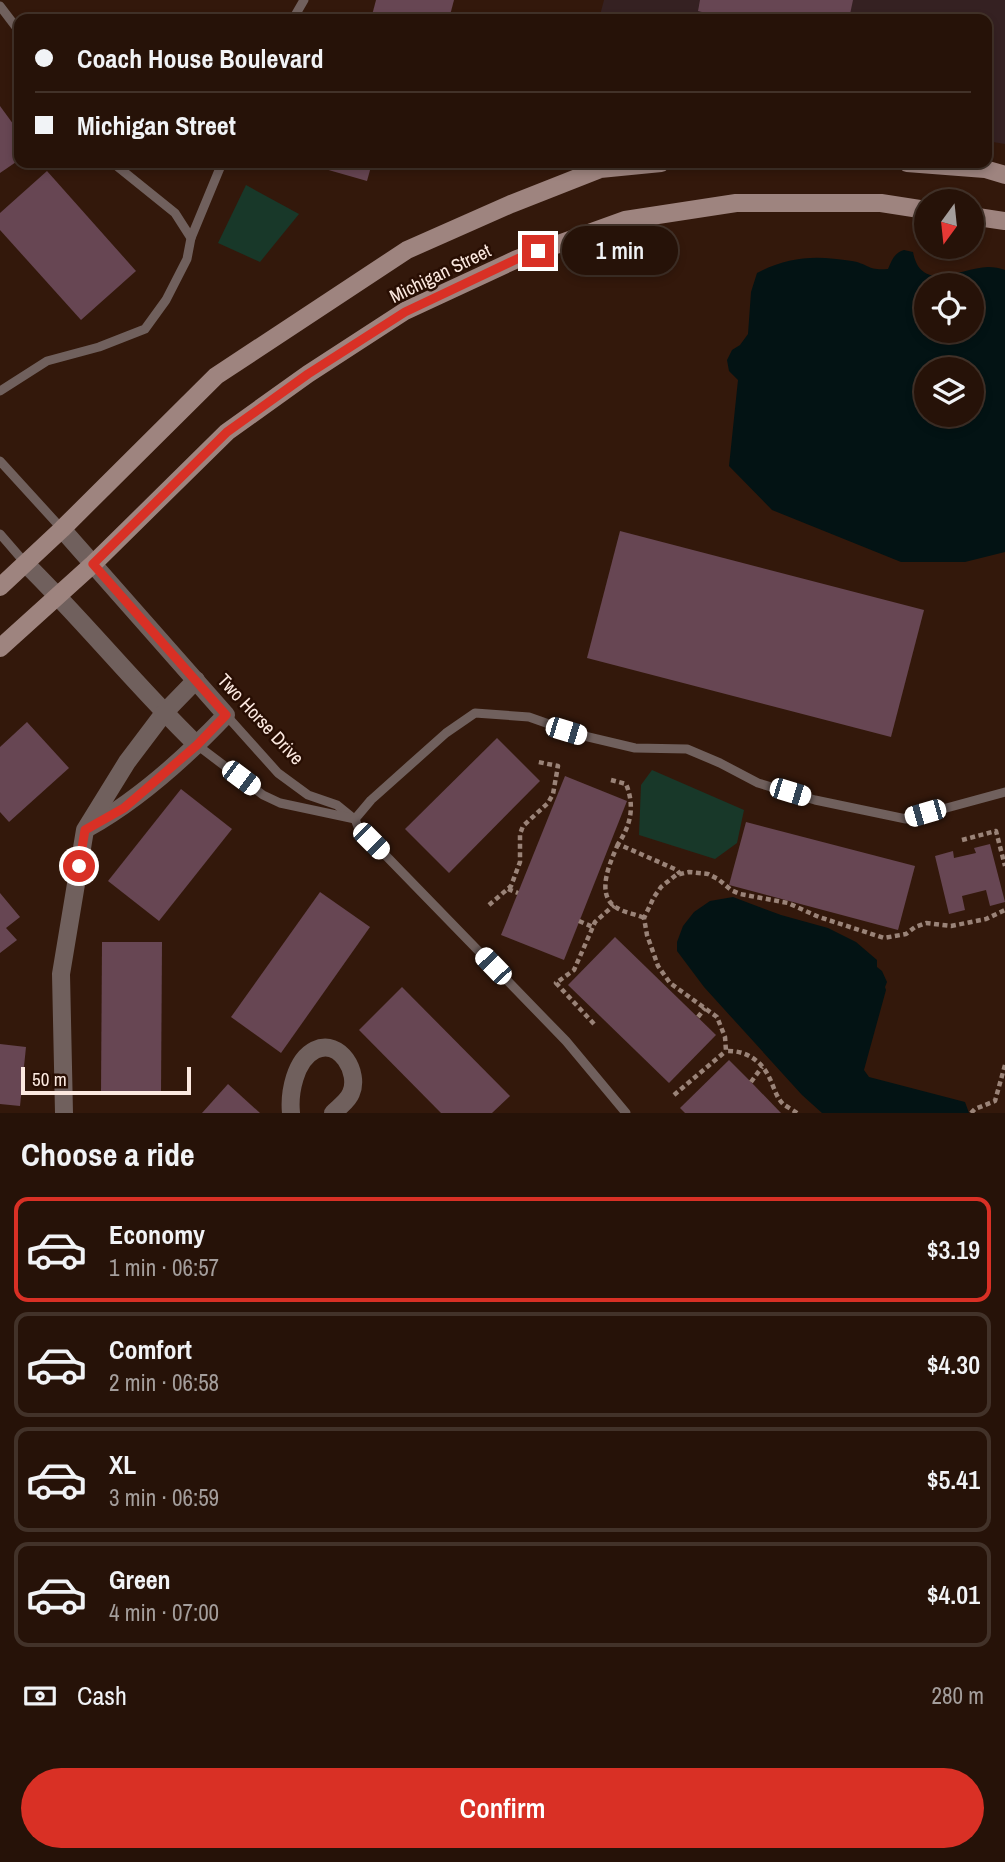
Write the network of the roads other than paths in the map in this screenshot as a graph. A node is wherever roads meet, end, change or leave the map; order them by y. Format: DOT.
graph roads {
  1 [pos="0,6"];
  2 [pos="14,24"];
  3 [pos="119,168"];
  4 [pos="220,168"];
  5 [pos="610,168"];
  6 [pos="972,168"];
  7 [pos="1005,175"];
  8 [pos="914,207"];
  9 [pos="984,218"];
  10 [pos="1005,221"];
  11 [pos="191,238"];
  12 [pos="0,391"];
  13 [pos="0,461"];
  14 [pos="62,529"];
  15 [pos="0,534"];
  16 [pos="26,564"];
  17 [pos="93,564"];
  18 [pos="0,587"];
  19 [pos="59,596"];
  20 [pos="0,648"];
  21 [pos="196,680"];
  22 [pos="164,713"];
  23 [pos="226,715"];
  24 [pos="197,745"];
  25 [pos="1005,792"];
  26 [pos="355,819"];
  27 [pos="85,830"];
  28 [pos="64,1113"];
  29 [pos="291,1113"];
  30 [pos="333,1113"];
  31 [pos="626,1113"];
  1 -- 2 [label="lane"];
  3 -- 11 [label="lane"];
  4 -- 11 [label="lane"];
  5 -- 14 [label="street, Michigan Street"];
  6 -- 7 [label="street"];
  8 -- 17 [label="street, Michigan Street"];
  9 -- 10 [label="street"];
  11 -- 12 [label="lane"];
  13 -- 14 [label="lane"];
  14 -- 16 [label="street, Michigan Street"];
  14 -- 17 [label="street, Two Horse Drive"];
  15 -- 16 [label="lane"];
  16 -- 18 [label="street, Michigan Street"];
  16 -- 19 [label="street"];
  17 -- 19 [label="street, Michigan Street"];
  17 -- 21 [label="street, Two Horse Drive"];
  19 -- 20 [label="street, Michigan Street"];
  19 -- 22 [label="street"];
  21 -- 22 [label="street"];
  21 -- 23 [label="street, Two Horse Drive"];
  22 -- 24 [label="street"];
  22 -- 27 [label="street"];
  23 -- 24 [label="street"];
  23 -- 26 [label="lane, Two Horse Drive"];
  24 -- 26 [label="lane"];
  24 -- 27 [label="street"];
  25 -- 26 [label="lane"];
  26 -- 31 [label="lane"];
  27 -- 28 [label="street"];
  29 -- 30 [label="street"];
}
